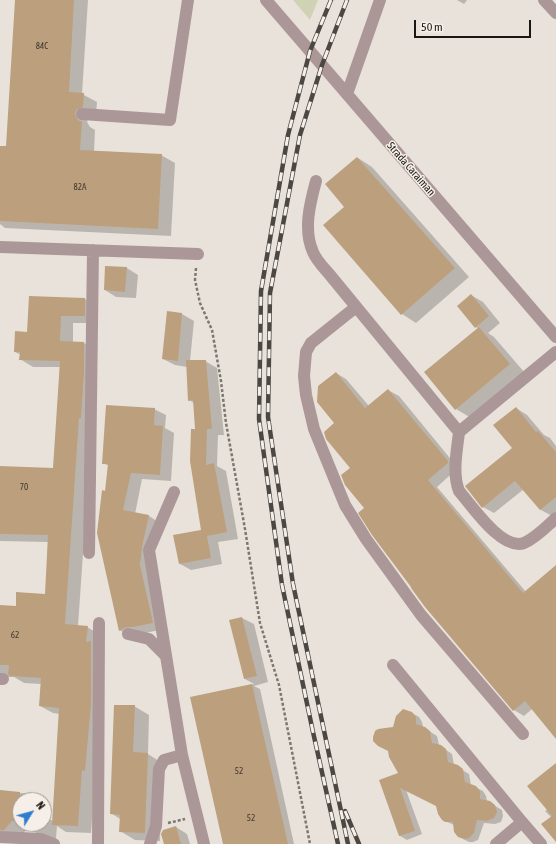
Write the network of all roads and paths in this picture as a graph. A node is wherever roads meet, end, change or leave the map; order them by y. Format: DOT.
graph roads {
  1 [pos="188,0"];
  2 [pos="266,0"];
  3 [pos="380,0"];
  4 [pos="544,0"];
  5 [pos="556,13"];
  6 [pos="346,94"];
  7 [pos="82,114"];
  8 [pos="316,180"];
  9 [pos="0,247"];
  10 [pos="93,250"];
  11 [pos="198,254"];
  12 [pos="356,307"];
  13 [pos="556,337"];
  14 [pos="556,352"];
  15 [pos="459,432"];
  16 [pos="174,492"];
  17 [pos="556,518"];
  18 [pos="89,553"];
  19 [pos="99,623"];
  20 [pos="128,634"];
  21 [pos="166,656"];
  22 [pos="393,665"];
  23 [pos="523,734"];
  24 [pos="182,756"];
  25 [pos="197,816"];
  26 [pos="522,822"];
  27 [pos="156,826"];
  28 [pos="0,837"];
  29 [pos="54,844"];
  30 [pos="98,844"];
  31 [pos="150,844"];
  32 [pos="204,844"];
  33 [pos="310,844"];
  34 [pos="496,844"];
  35 [pos="541,844"];
  1 -- 7 [label="street"];
  2 -- 6 [label="street, Strada Caraiman"];
  3 -- 6 [label="street"];
  4 -- 5 [label="street"];
  6 -- 13 [label="street, Strada Caraiman"];
  8 -- 12 [label="street"];
  9 -- 10 [label="street"];
  10 -- 11 [label="street"];
  10 -- 18 [label="street"];
  11 -- 33 [label="path"];
  12 -- 15 [label="street"];
  12 -- 23 [label="street"];
  14 -- 15 [label="street"];
  15 -- 17 [label="street"];
  16 -- 21 [label="street"];
  19 -- 30 [label="street"];
  20 -- 21 [label="street"];
  21 -- 24 [label="street"];
  22 -- 26 [label="street"];
  24 -- 25 [label="street"];
  24 -- 27 [label="street"];
  25 -- 27 [label="path"];
  25 -- 32 [label="street"];
  26 -- 34 [label="street"];
  26 -- 35 [label="street"];
  27 -- 31 [label="street"];
  28 -- 29 [label="street"];
}
